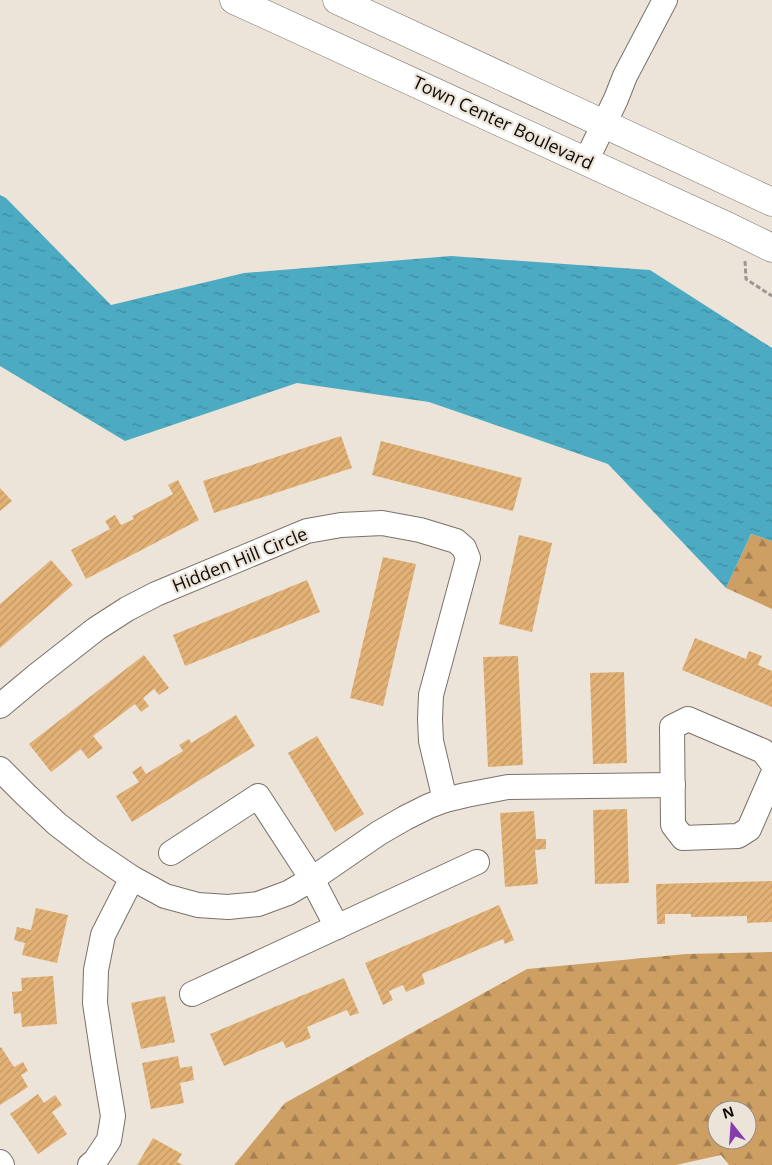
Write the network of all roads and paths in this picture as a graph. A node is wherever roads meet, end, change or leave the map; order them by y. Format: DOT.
graph roads {
  1 [pos="234,0"];
  2 [pos="337,0"];
  3 [pos="665,0"];
  4 [pos="604,123"];
  5 [pos="586,161"];
  6 [pos="772,202"];
  7 [pos="744,234"];
  8 [pos="772,248"];
  9 [pos="772,296"];
  10 [pos="0,706"];
  11 [pos="772,763"];
  12 [pos="0,769"];
  13 [pos="772,776"];
  14 [pos="673,785"];
  15 [pos="445,800"];
  16 [pos="171,853"];
  17 [pos="478,862"];
  18 [pos="132,878"];
  19 [pos="312,879"];
  20 [pos="337,927"];
  21 [pos="192,994"];
  22 [pos="90,1165"];
  1 -- 5 [label="street, Town Center Boulevard"];
  2 -- 4 [label="street"];
  3 -- 4 [label="street"];
  4 -- 5 [label="street"];
  4 -- 6 [label="street"];
  5 -- 7 [label="street, Town Center Boulevard"];
  7 -- 8 [label="street, Town Center Boulevard"];
  7 -- 9 [label="path"];
  10 -- 15 [label="street, Hidden Hill Circle"];
  11 -- 14 [label="street"];
  12 -- 18 [label="street"];
  13 -- 14 [label="street"];
  14 -- 15 [label="street"];
  15 -- 19 [label="street"];
  16 -- 19 [label="street"];
  17 -- 20 [label="street"];
  18 -- 19 [label="street"];
  18 -- 22 [label="street"];
  19 -- 20 [label="street"];
  20 -- 21 [label="street"];
}
